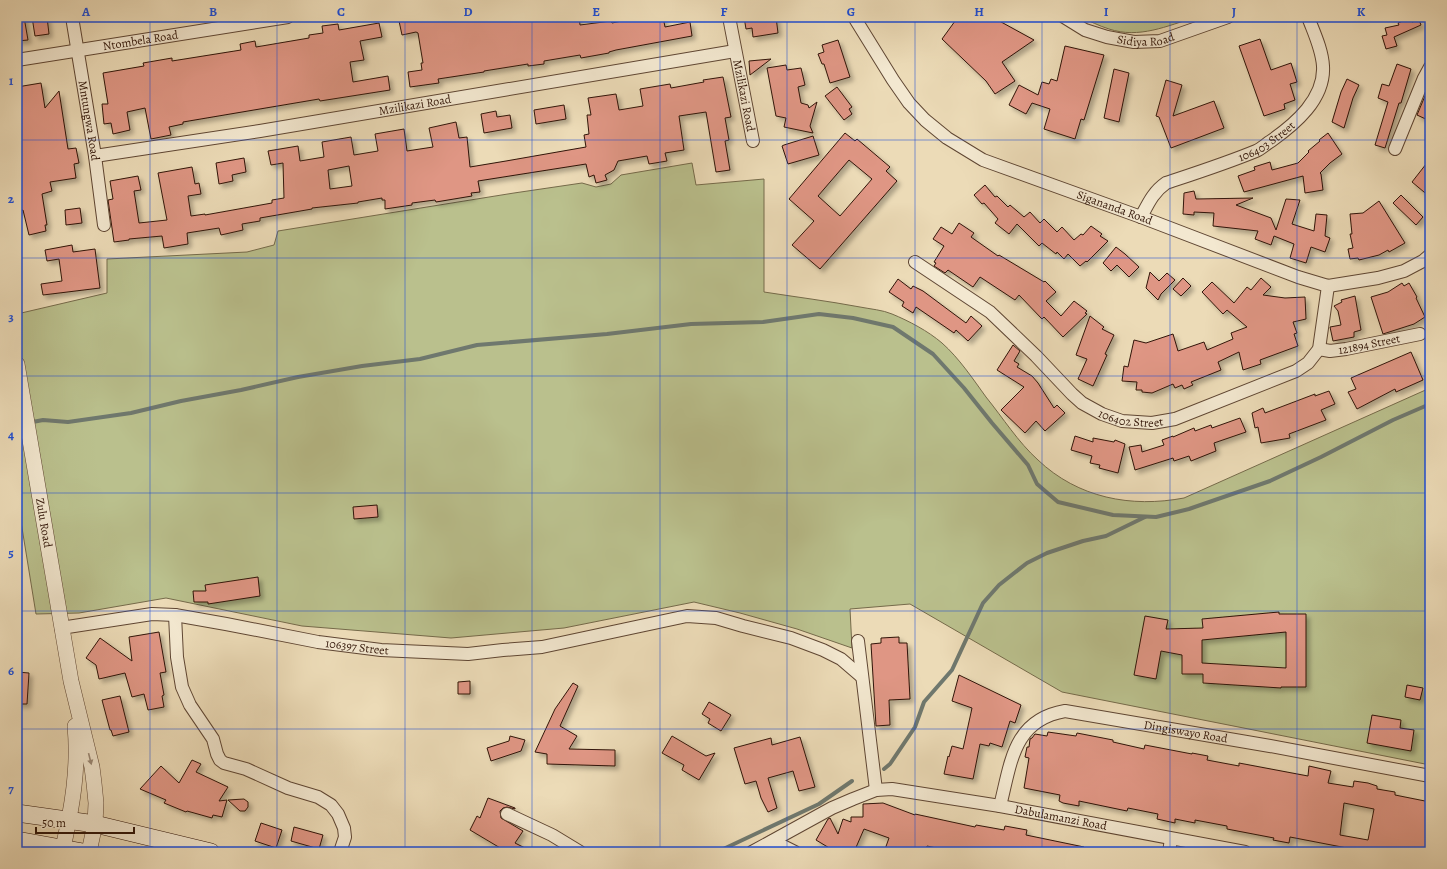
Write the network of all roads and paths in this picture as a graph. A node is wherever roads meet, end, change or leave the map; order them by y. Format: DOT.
graph roads {
  1 [pos="72,17"];
  2 [pos="288,17"];
  3 [pos="729,17"];
  4 [pos="854,17"];
  5 [pos="1064,17"];
  6 [pos="1228,17"];
  7 [pos="1308,17"];
  8 [pos="77,50"];
  9 [pos="735,50"];
  10 [pos="17,60"];
  11 [pos="1430,67"];
  12 [pos="753,141"];
  13 [pos="1395,149"];
  14 [pos="96,156"];
  15 [pos="1141,217"];
  16 [pos="104,225"];
  17 [pos="1430,255"];
  18 [pos="915,262"];
  19 [pos="1328,286"];
  20 [pos="1420,334"];
  21 [pos="1319,349"];
  22 [pos="17,364"];
  23 [pos="174,615"];
  24 [pos="61,628"];
  25 [pos="858,642"];
  26 [pos="862,677"];
  27 [pos="71,681"];
  28 [pos="1430,776"];
  29 [pos="876,790"];
  30 [pos="1000,806"];
  31 [pos="17,813"];
  32 [pos="507,814"];
  33 [pos="69,820"];
  34 [pos="95,824"];
  35 [pos="1171,839"];
  36 [pos="17,840"];
  37 [pos="773,841"];
  38 [pos="62,848"];
  39 [pos="83,852"];
  40 [pos="89,852"];
  41 [pos="211,852"];
  42 [pos="340,852"];
  43 [pos="580,852"];
  44 [pos="752,852"];
  45 [pos="795,852"];
  46 [pos="1169,852"];
  47 [pos="1245,852"];
  1 -- 8 [label="street, Mntungwa Road"];
  2 -- 8 [label="street, Ntombela Road"];
  3 -- 9 [label="street, Mzilikazi Road"];
  4 -- 15 [label="street, Sigananda Road"];
  5 -- 6 [label="street, Sidiya Road"];
  7 -- 15 [label="street, 106403 Street"];
  8 -- 10 [label="street, Ntombela Road"];
  8 -- 14 [label="street, Mntungwa Road"];
  9 -- 12 [label="street, Mzilikazi Road"];
  9 -- 14 [label="street, Mzilikazi Road"];
  11 -- 13 [label="street"];
  14 -- 16 [label="street, Mntungwa Road"];
  15 -- 19 [label="street, Sigananda Road"];
  17 -- 19 [label="street, Sigananda Road"];
  18 -- 21 [label="street, 106402 Street"];
  19 -- 21 [label="street"];
  20 -- 21 [label="street, 121894 Street"];
  22 -- 24 [label="street, Zulu Road"];
  23 -- 24 [label="street, 106397 Street"];
  23 -- 26 [label="street, 106397 Street"];
  23 -- 42 [label="street"];
  24 -- 27 [label="street, Zulu Road"];
  25 -- 26 [label="street"];
  26 -- 29 [label="street"];
  27 -- 33 [label="street, Zulu Road"];
  27 -- 34 [label="street, Zulu Road, one-way"];
  28 -- 30 [label="street, Dingiswayo Road"];
  29 -- 30 [label="street, Dabulamanzi Road"];
  29 -- 37 [label="street, Dabulamanzi Road"];
  30 -- 35 [label="street, Dabulamanzi Road"];
  31 -- 33 [label="main road"];
  32 -- 43 [label="street"];
  33 -- 34 [label="main road"];
  33 -- 38 [label="street, Zulu Road"];
  34 -- 40 [label="street, Zulu Road"];
  34 -- 41 [label="main road"];
  35 -- 46 [label="street"];
  35 -- 47 [label="street, Dabulamanzi Road"];
  36 -- 38 [label="main road"];
  37 -- 44 [label="street, Dabulamanzi Road"];
  37 -- 45 [label="street"];
  38 -- 39 [label="main road"];
}
